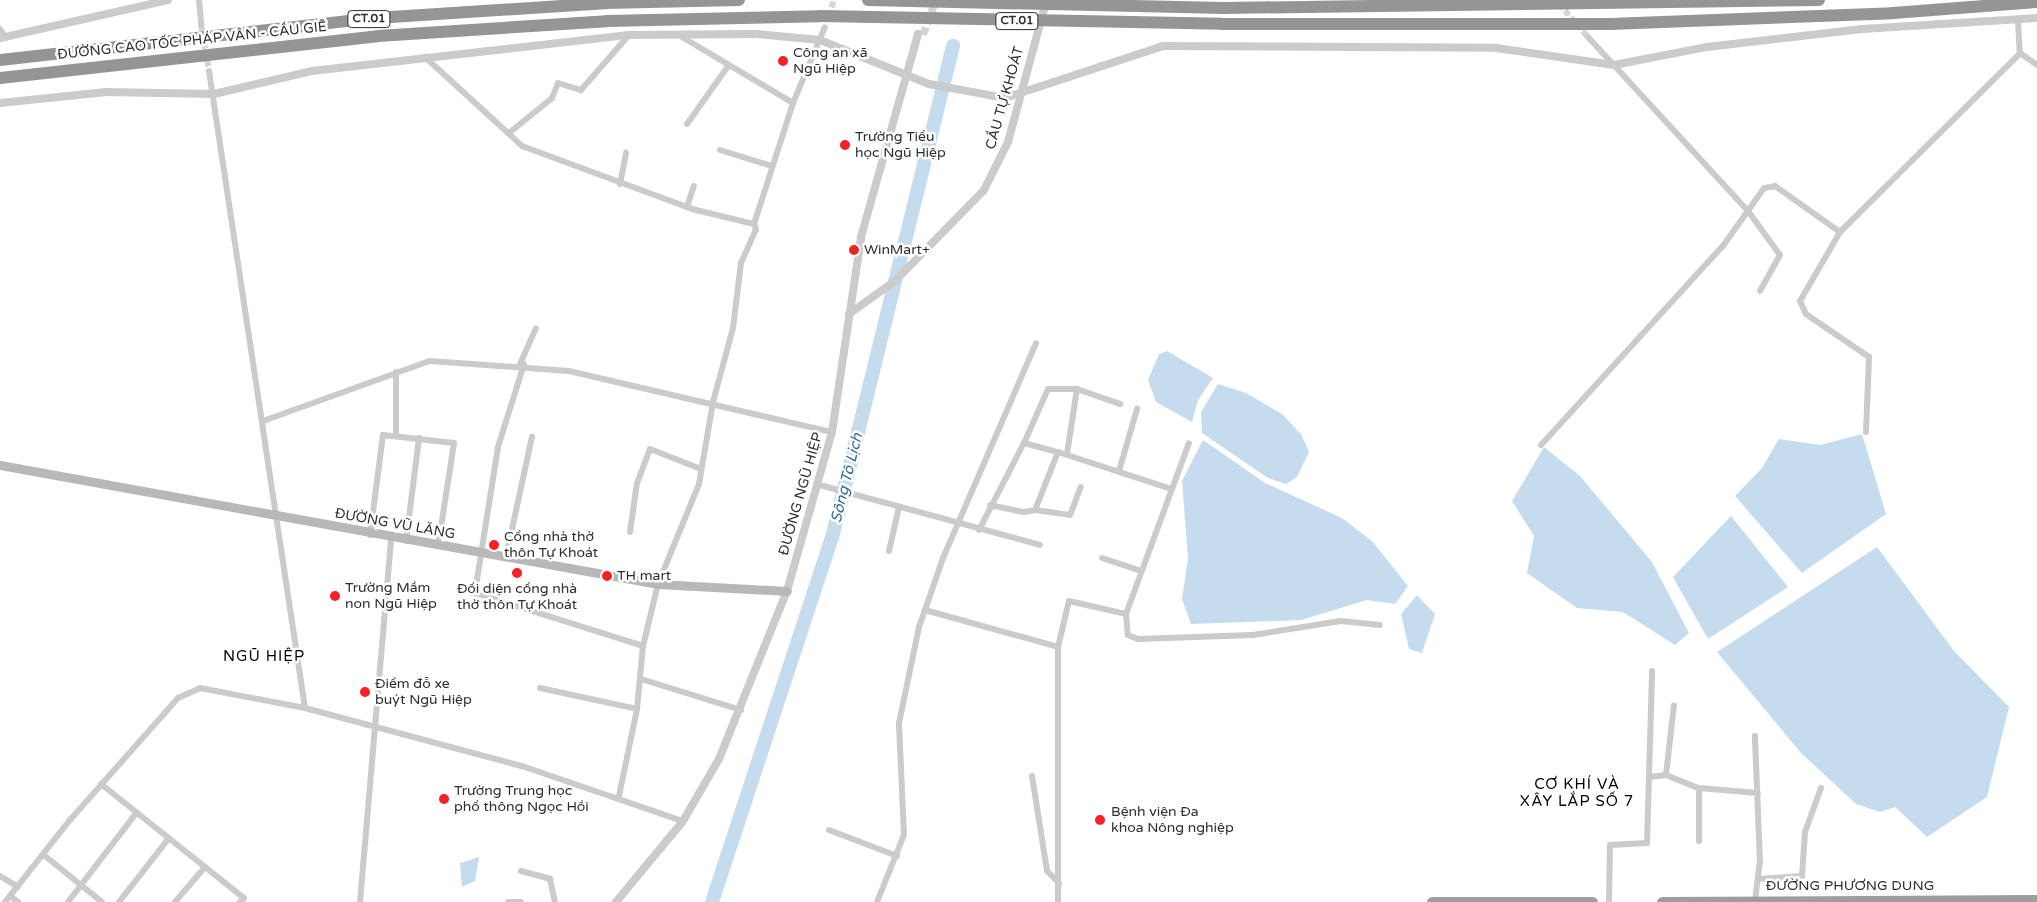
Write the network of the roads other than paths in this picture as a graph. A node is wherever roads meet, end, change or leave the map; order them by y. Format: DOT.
graph roads {
  1 [pos="168,0"];
  2 [pos="199,0"];
  3 [pos="739,0"];
  4 [pos="868,0"];
  5 [pos="1046,0"];
  6 [pos="1819,0"];
  7 [pos="2037,2"];
  8 [pos="2037,18"];
  9 [pos="2018,20"];
  10 [pos="201,25"];
  11 [pos="825,27"];
  12 [pos="0,29"];
  13 [pos="920,34"];
  14 [pos="629,35"];
  15 [pos="682,37"];
  16 [pos="1588,37"];
  17 [pos="2,38"];
  18 [pos="820,40"];
  19 [pos="2020,53"];
  20 [pos="425,57"];
  21 [pos="0,60"];
  22 [pos="729,65"];
  23 [pos="1614,65"];
  24 [pos="2037,65"];
  25 [pos="209,71"];
  26 [pos="906,76"];
  27 [pos="0,78"];
  28 [pos="214,94"];
  29 [pos="0,103"];
  30 [pos="793,104"];
  31 [pos="688,124"];
  32 [pos="509,133"];
  33 [pos="720,150"];
  34 [pos="626,153"];
  35 [pos="772,166"];
  36 [pos="620,184"];
  37 [pos="694,186"];
  38 [pos="687,207"];
  39 [pos="1748,211"];
  40 [pos="754,224"];
  41 [pos="1840,232"];
  42 [pos="1760,291"];
  43 [pos="848,314"];
  44 [pos="536,328"];
  45 [pos="1036,343"];
  46 [pos="522,364"];
  47 [pos="396,372"];
  48 [pos="1077,389"];
  49 [pos="713,402"];
  50 [pos="1120,404"];
  51 [pos="1137,409"];
  52 [pos="263,420"];
  53 [pos="832,432"];
  54 [pos="1866,432"];
  55 [pos="396,435"];
  56 [pos="532,437"];
  57 [pos="419,438"];
  58 [pos="1024,443"];
  59 [pos="1190,443"];
  60 [pos="1541,445"];
  61 [pos="1058,452"];
  62 [pos="1067,454"];
  63 [pos="0,465"];
  64 [pos="701,469"];
  65 [pos="1119,471"];
  66 [pos="816,484"];
  67 [pos="1081,488"];
  68 [pos="1171,489"];
  69 [pos="990,505"];
  70 [pos="899,507"];
  71 [pos="1034,510"];
  72 [pos="275,516"];
  73 [pos="958,525"];
  74 [pos="979,530"];
  75 [pos="630,532"];
  76 [pos="370,535"];
  77 [pos="391,538"];
  78 [pos="406,541"];
  79 [pos="1040,545"];
  80 [pos="438,546"];
  81 [pos="889,551"];
  82 [pos="481,554"];
  83 [pos="506,557"];
  84 [pos="1102,558"];
  85 [pos="1142,571"];
  86 [pos="658,584"];
  87 [pos="787,591"];
  88 [pos="925,610"];
  89 [pos="1126,614"];
  90 [pos="1380,625"];
  91 [pos="643,646"];
  92 [pos="1058,647"];
  93 [pos="1652,671"];
  94 [pos="641,678"];
  95 [pos="540,688"];
  96 [pos="1674,705"];
  97 [pos="305,708"];
  98 [pos="637,709"];
  99 [pos="741,710"];
  100 [pos="376,727"];
  101 [pos="1756,736"];
  102 [pos="1666,775"];
  103 [pos="1032,776"];
  104 [pos="1650,777"];
  105 [pos="101,784"];
  106 [pos="1700,788"];
  107 [pos="1821,788"];
  108 [pos="1758,793"];
  109 [pos="619,796"];
  110 [pos="137,812"];
  111 [pos="683,821"];
  112 [pos="830,830"];
  113 [pos="169,838"];
  114 [pos="1699,841"];
  115 [pos="45,856"];
  116 [pos="897,856"];
  117 [pos="205,867"];
  118 [pos="522,871"];
  119 [pos="0,876"];
  120 [pos="1758,878"];
  121 [pos="1058,883"];
  122 [pos="80,885"];
  123 [pos="18,887"];
  124 [pos="10,896"];
  125 [pos="2037,900"];
  126 [pos="5,902"];
  127 [pos="18,902"];
  128 [pos="68,902"];
  129 [pos="102,902"];
  130 [pos="119,902"];
  131 [pos="175,902"];
  132 [pos="240,902"];
  133 [pos="360,902"];
  134 [pos="508,902"];
  135 [pos="521,902"];
  136 [pos="556,902"];
  137 [pos="616,902"];
  138 [pos="877,902"];
  139 [pos="1058,902"];
  140 [pos="1432,902"];
  141 [pos="1592,902"];
  142 [pos="1609,902"];
  143 [pos="1662,902"];
  144 [pos="1755,902"];
  1 -- 17 [label="street"];
  2 -- 10 [label="street"];
  3 -- 21 [label="highway, ĐƯỜNG CAO TỐC PHÁP VÂN - CẦU GIẼ / CT.01"];
  4 -- 6 [label="highway, CT.01"];
  5 -- 43 [label="street, CẦU TỰ KHOÁT"];
  7 -- 27 [label="highway, ĐƯỜNG CAO TỐC PHÁP VÂN - CẦU GIẼ / CT.01"];
  8 -- 9 [label="street"];
  9 -- 19 [label="street"];
  9 -- 23 [label="street"];
  11 -- 18 [label="street"];
  12 -- 17 [label="street"];
  13 -- 26 [label="street, ĐƯỜNG NGŨ HIỆP"];
  14 -- 15 [label="street"];
  14 -- 20 [label="street"];
  14 -- 32 [label="street"];
  15 -- 18 [label="street"];
  15 -- 22 [label="street"];
  16 -- 23 [label="street"];
  18 -- 26 [label="street"];
  18 -- 30 [label="street"];
  19 -- 24 [label="street"];
  19 -- 41 [label="street"];
  20 -- 28 [label="street"];
  20 -- 32 [label="street"];
  22 -- 30 [label="street"];
  22 -- 31 [label="street"];
  23 -- 26 [label="street"];
  23 -- 39 [label="street"];
  25 -- 28 [label="street"];
  26 -- 43 [label="street, ĐƯỜNG NGŨ HIỆP"];
  28 -- 29 [label="street"];
  28 -- 52 [label="street"];
  30 -- 35 [label="street"];
  32 -- 36 [label="street"];
  33 -- 35 [label="street"];
  34 -- 36 [label="street"];
  35 -- 40 [label="street"];
  36 -- 38 [label="street"];
  37 -- 38 [label="street"];
  38 -- 40 [label="street"];
  39 -- 41 [label="street"];
  39 -- 42 [label="street"];
  39 -- 60 [label="street"];
  40 -- 49 [label="street"];
  41 -- 54 [label="street"];
  43 -- 53 [label="street, ĐƯỜNG NGŨ HIỆP"];
  44 -- 46 [label="street"];
  45 -- 73 [label="street"];
  46 -- 47 [label="street"];
  46 -- 49 [label="street"];
  46 -- 82 [label="street"];
  47 -- 52 [label="street"];
  47 -- 55 [label="street"];
  48 -- 50 [label="street"];
  48 -- 58 [label="street"];
  48 -- 62 [label="street"];
  49 -- 53 [label="street"];
  49 -- 64 [label="street"];
  51 -- 65 [label="street"];
  52 -- 72 [label="street"];
  53 -- 66 [label="street, ĐƯỜNG NGŨ HIỆP"];
  55 -- 57 [label="street"];
  55 -- 76 [label="street"];
  56 -- 83 [label="street"];
  57 -- 78 [label="street"];
  57 -- 80 [label="street"];
  58 -- 61 [label="street"];
  58 -- 69 [label="street"];
  59 -- 68 [label="street"];
  61 -- 62 [label="street"];
  61 -- 71 [label="street"];
  62 -- 65 [label="street"];
  63 -- 72 [label="main road, ĐƯỜNG VŨ LĂNG"];
  64 -- 75 [label="street"];
  64 -- 86 [label="street"];
  65 -- 68 [label="street"];
  66 -- 70 [label="street"];
  66 -- 87 [label="street, ĐƯỜNG NGŨ HIỆP"];
  67 -- 71 [label="street"];
  68 -- 85 [label="street"];
  69 -- 71 [label="street"];
  69 -- 74 [label="street"];
  70 -- 73 [label="street"];
  70 -- 81 [label="street"];
  72 -- 76 [label="main road, ĐƯỜNG VŨ LĂNG"];
  72 -- 97 [label="street"];
  73 -- 74 [label="street"];
  73 -- 88 [label="street"];
  74 -- 79 [label="street"];
  76 -- 77 [label="main road, ĐƯỜNG VŨ LĂNG"];
  77 -- 78 [label="main road, ĐƯỜNG VŨ LĂNG"];
  77 -- 100 [label="street"];
  78 -- 80 [label="main road, ĐƯỜNG VŨ LĂNG"];
  80 -- 82 [label="main road, ĐƯỜNG VŨ LĂNG"];
  82 -- 83 [label="main road, ĐƯỜNG VŨ LĂNG"];
  82 -- 91 [label="street"];
  83 -- 86 [label="main road, ĐƯỜNG VŨ LĂNG"];
  84 -- 85 [label="street"];
  85 -- 89 [label="street"];
  86 -- 87 [label="main road, ĐƯỜNG VŨ LĂNG"];
  86 -- 91 [label="street"];
  87 -- 99 [label="street, ĐƯỜNG NGŨ HIỆP"];
  88 -- 92 [label="street"];
  88 -- 116 [label="street"];
  89 -- 90 [label="street"];
  89 -- 92 [label="street"];
  91 -- 94 [label="street"];
  92 -- 121 [label="street"];
  93 -- 104 [label="street"];
  94 -- 98 [label="street"];
  94 -- 99 [label="street"];
  95 -- 98 [label="street"];
  96 -- 102 [label="street"];
  97 -- 100 [label="street"];
  97 -- 105 [label="street"];
  98 -- 109 [label="street"];
  99 -- 111 [label="street, ĐƯỜNG NGŨ HIỆP"];
  100 -- 109 [label="street"];
  100 -- 133 [label="street"];
  101 -- 108 [label="street"];
  102 -- 104 [label="street"];
  102 -- 106 [label="street"];
  103 -- 121 [label="street"];
  104 -- 142 [label="street"];
  105 -- 110 [label="street"];
  105 -- 115 [label="street"];
  106 -- 108 [label="street"];
  106 -- 114 [label="street"];
  107 -- 120 [label="street"];
  108 -- 120 [label="street"];
  109 -- 111 [label="street"];
  110 -- 113 [label="street"];
  110 -- 122 [label="street"];
  111 -- 137 [label="street, ĐƯỜNG NGŨ HIỆP"];
  112 -- 116 [label="street"];
  113 -- 117 [label="street"];
  113 -- 130 [label="street"];
  115 -- 122 [label="street"];
  115 -- 123 [label="street"];
  116 -- 138 [label="street"];
  117 -- 131 [label="street"];
  117 -- 132 [label="street"];
  118 -- 136 [label="street"];
  119 -- 123 [label="street"];
  120 -- 144 [label="street"];
  121 -- 139 [label="street"];
  122 -- 128 [label="street"];
  122 -- 129 [label="street"];
  123 -- 124 [label="street"];
  124 -- 126 [label="street"];
  124 -- 127 [label="street"];
  125 -- 144 [label="highway, ĐƯỜNG PHƯƠNG DUNG"];
  134 -- 135 [label="street"];
  140 -- 141 [label="highway"];
  143 -- 144 [label="highway, ĐƯỜNG PHƯƠNG DUNG"];
}
